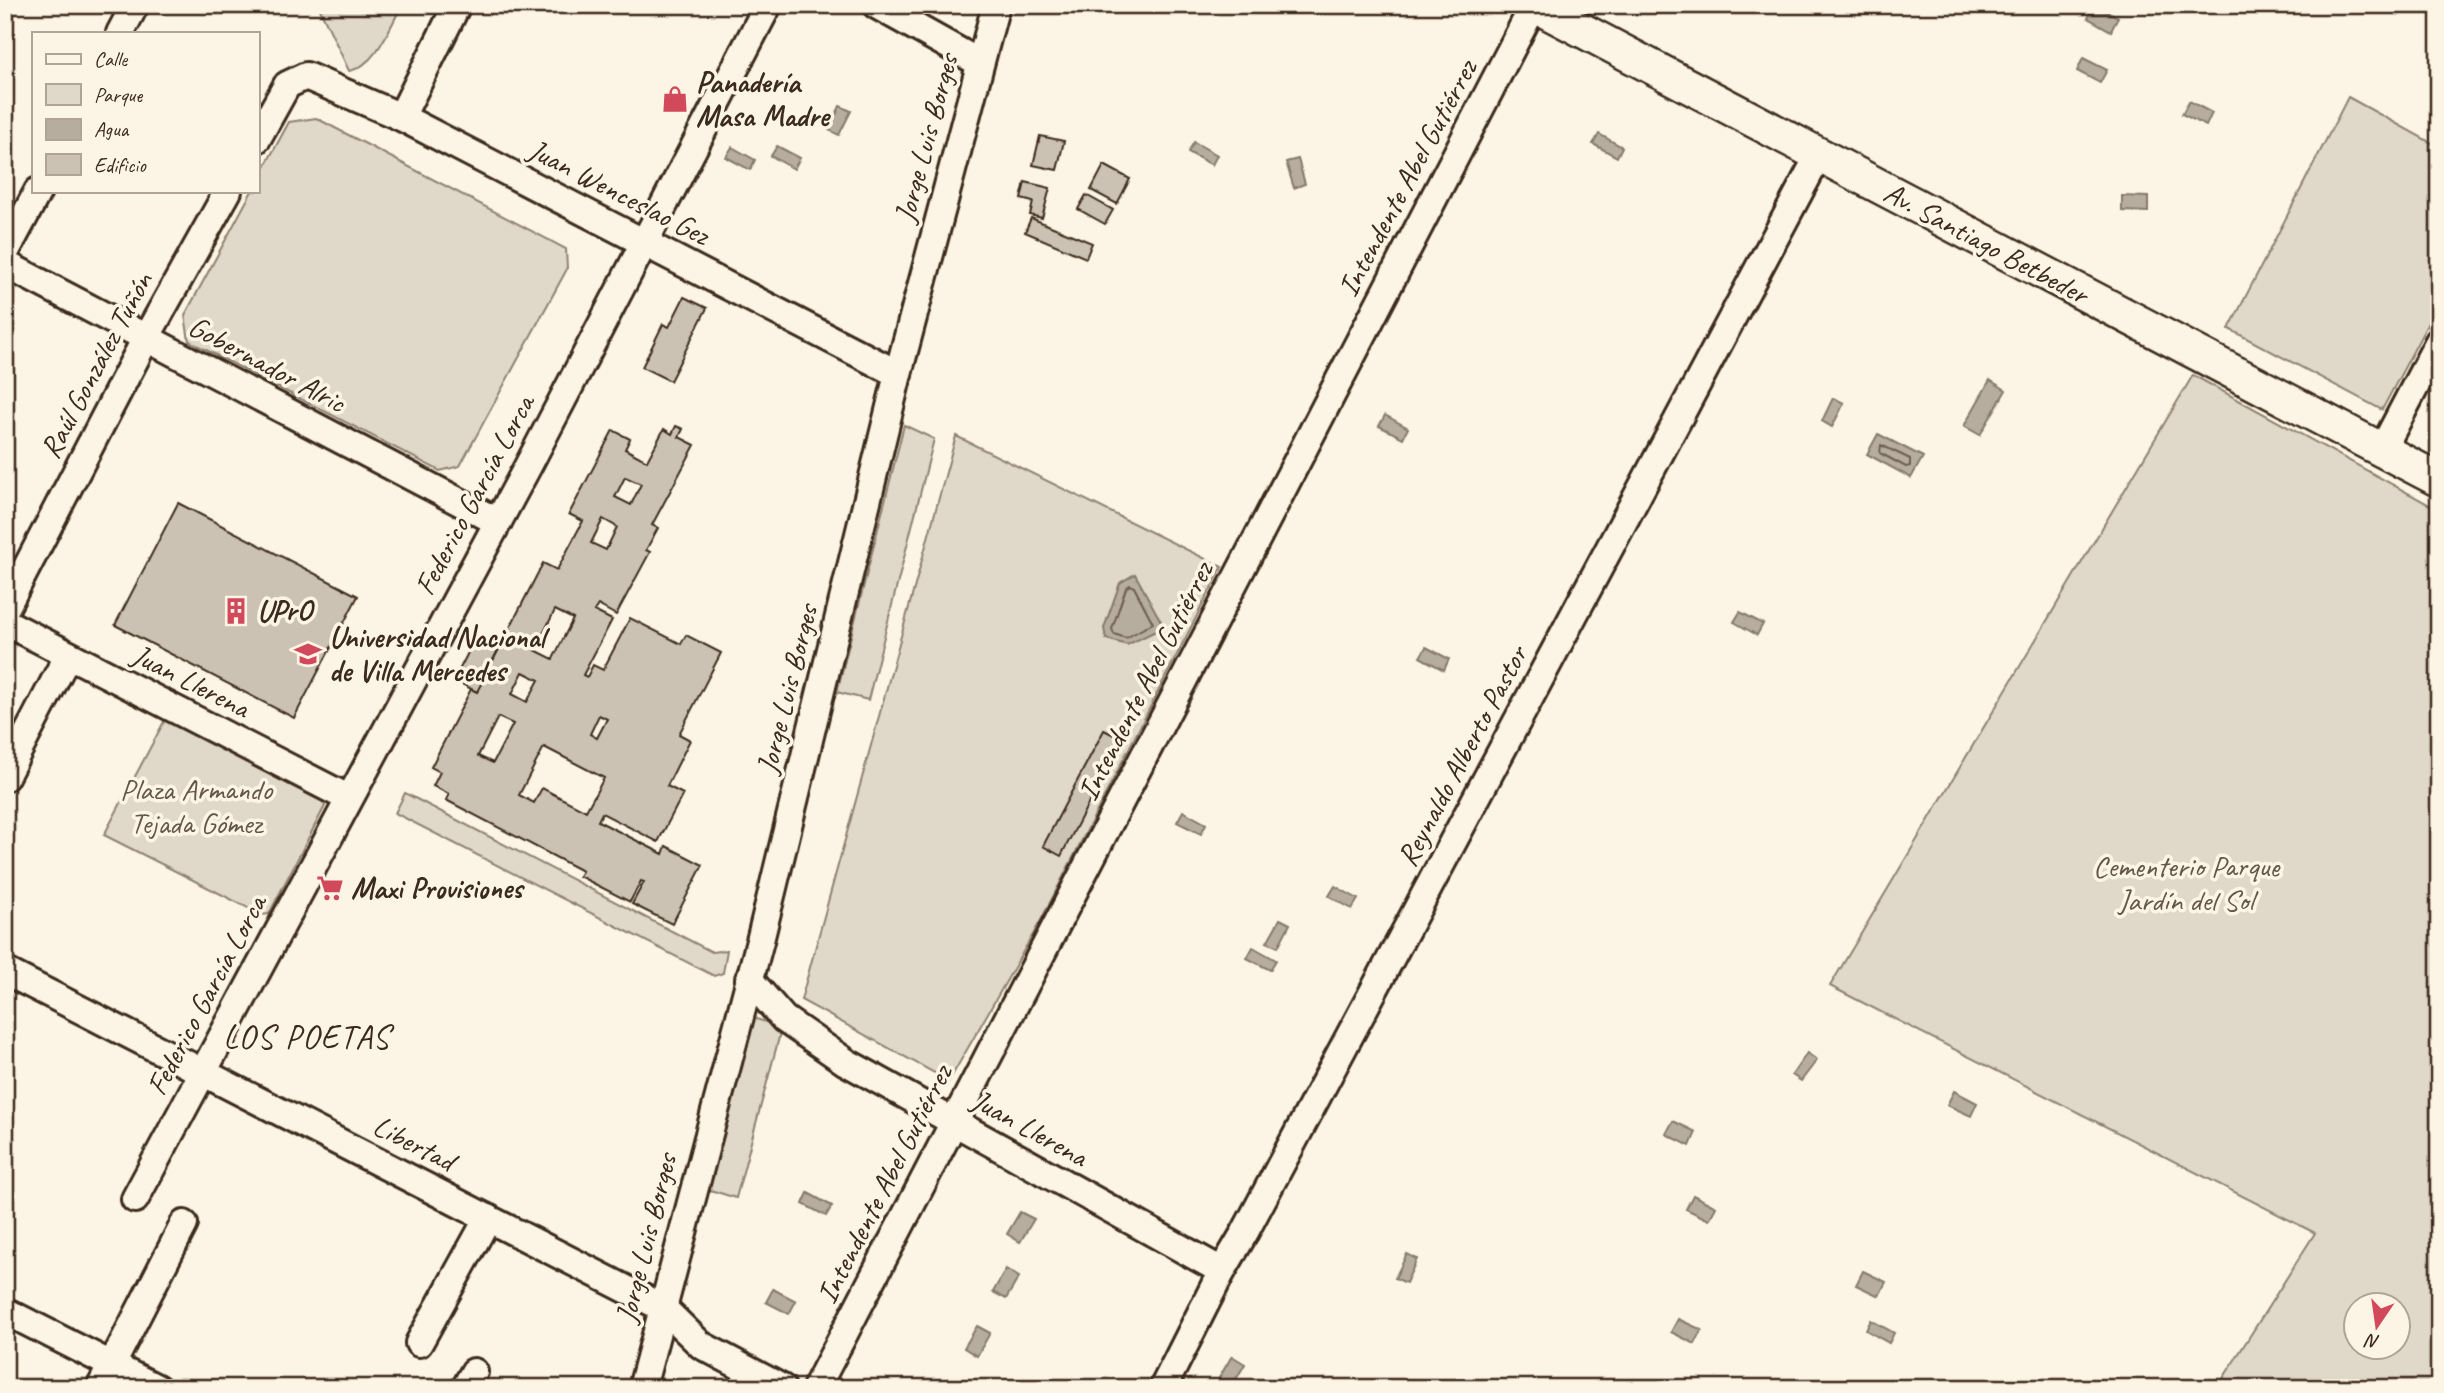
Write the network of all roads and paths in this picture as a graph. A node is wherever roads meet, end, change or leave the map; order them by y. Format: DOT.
graph roads {
  1 [pos="135,5"];
  2 [pos="457,5"];
  3 [pos="768,5"];
  4 [pos="876,5"];
  5 [pos="996,5"];
  6 [pos="1534,5"];
  7 [pos="121,32"];
  8 [pos="980,63"];
  9 [pos="401,117"];
  10 [pos="259,135"];
  11 [pos="1819,155"];
  12 [pos="37,192"];
  13 [pos="227,192"];
  14 [pos="645,243"];
  15 [pos="5,253"];
  16 [pos="5,264"];
  17 [pos="146,338"];
  18 [pos="2439,341"];
  19 [pos="898,374"];
  20 [pos="2382,450"];
  21 [pos="2439,480"];
  22 [pos="498,522"];
  23 [pos="5,608"];
  24 [pos="5,622"];
  25 [pos="68,656"];
  26 [pos="5,777"];
  27 [pos="348,798"];
  28 [pos="5,971"];
  29 [pos="749,979"];
  30 [pos="202,1072"];
  31 [pos="952,1123"];
  32 [pos="135,1199"];
  33 [pos="488,1218"];
  34 [pos="184,1224"];
  35 [pos="1222,1271"];
  36 [pos="663,1308"];
  37 [pos="5,1311"];
  38 [pos="419,1343"];
  39 [pos="105,1376"];
  40 [pos="157,1388"];
  41 [pos="642,1388"];
  42 [pos="782,1388"];
  43 [pos="816,1388"];
  44 [pos="1163,1388"];
  1 -- 7 [label="street"];
  2 -- 9 [label="street"];
  3 -- 14 [label="street, Federico García Lorca"];
  4 -- 8 [label="street"];
  5 -- 8 [label="street, Jorge Luis Borges"];
  6 -- 11 [label="main road, Av. Santiago Betbeder"];
  6 -- 31 [label="street, Intendente Abel Gutiérrez"];
  8 -- 19 [label="street, Jorge Luis Borges"];
  9 -- 10 [label="street, Juan Wenceslao Gez"];
  9 -- 14 [label="street, Juan Wenceslao Gez"];
  11 -- 20 [label="main road, Av. Santiago Betbeder"];
  11 -- 35 [label="street, Reynaldo Alberto Pastor"];
  12 -- 15 [label="street"];
  13 -- 17 [label="street, Raúl González Tuñón"];
  14 -- 19 [label="street, Juan Wenceslao Gez"];
  14 -- 22 [label="street, Federico García Lorca"];
  16 -- 17 [label="street, Gobernador Alric"];
  17 -- 22 [label="street, Gobernador Alric"];
  17 -- 23 [label="street, Raúl González Tuñón"];
  18 -- 20 [label="street"];
  19 -- 29 [label="street, Jorge Luis Borges"];
  20 -- 21 [label="main road, Av. Santiago Betbeder"];
  22 -- 27 [label="street, Federico García Lorca"];
  24 -- 25 [label="street, Juan Llerena"];
  25 -- 26 [label="street"];
  25 -- 27 [label="street, Juan Llerena"];
  27 -- 30 [label="street, Federico García Lorca"];
  28 -- 30 [label="street, Libertad"];
  29 -- 31 [label="street, Juan Llerena"];
  29 -- 36 [label="street, Jorge Luis Borges"];
  30 -- 32 [label="street, Federico García Lorca"];
  30 -- 33 [label="street, Libertad"];
  31 -- 35 [label="street, Juan Llerena"];
  31 -- 43 [label="street, Intendente Abel Gutiérrez"];
  33 -- 36 [label="street, Libertad"];
  33 -- 38 [label="street"];
  34 -- 39 [label="street"];
  35 -- 44 [label="street, Reynaldo Alberto Pastor"];
  36 -- 41 [label="street, Jorge Luis Borges"];
  36 -- 42 [label="street, Libertad"];
  37 -- 39 [label="street"];
  39 -- 40 [label="street"];
}
